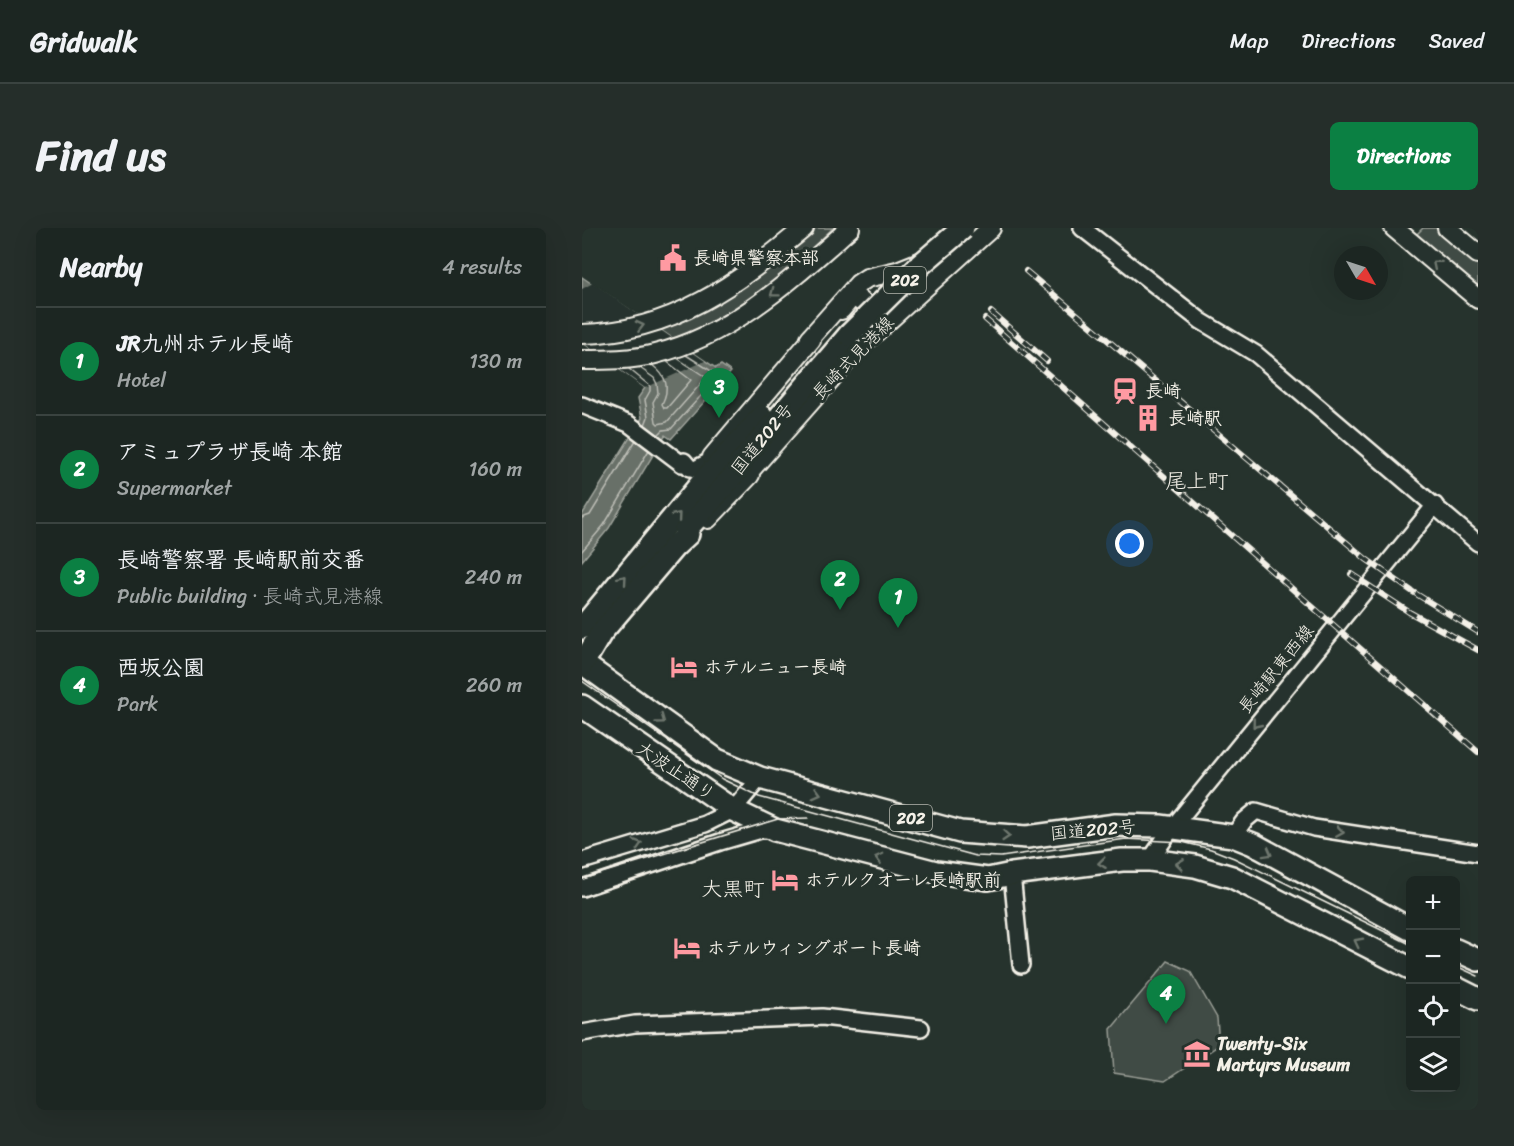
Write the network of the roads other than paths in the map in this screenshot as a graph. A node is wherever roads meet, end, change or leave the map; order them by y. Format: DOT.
graph roads {
  1 [pos="804,228"];
  2 [pos="850,228"];
  3 [pos="944,228"];
  4 [pos="1082,228"];
  5 [pos="1394,228"];
  6 [pos="1447,228"];
  7 [pos="978,231"];
  8 [pos="1478,254"];
  9 [pos="857,285"];
  10 [pos="1478,299"];
  11 [pos="893,316"];
  12 [pos="844,332"];
  13 [pos="582,334"];
  14 [pos="874,334"];
  15 [pos="811,340"];
  16 [pos="582,360"];
  17 [pos="582,405"];
  18 [pos="744,468"];
  19 [pos="703,478"];
  20 [pos="1435,505"];
  21 [pos="688,534"];
  22 [pos="1478,543"];
  23 [pos="582,628"];
  24 [pos="582,664"];
  25 [pos="582,706"];
  26 [pos="760,777"];
  27 [pos="711,794"];
  28 [pos="733,810"];
  29 [pos="705,824"];
  30 [pos="1172,828"];
  31 [pos="775,830"];
  32 [pos="1233,836"];
  33 [pos="1478,854"];
  34 [pos="1150,860"];
  35 [pos="582,861"];
  36 [pos="1012,874"];
  37 [pos="582,888"];
  38 [pos="1406,927"];
  39 [pos="1460,952"];
  40 [pos="1478,960"];
  41 [pos="1021,965"];
  42 [pos="1406,966"];
  43 [pos="1460,990"];
  44 [pos="1478,999"];
  45 [pos="921,1028"];
  46 [pos="582,1033"];
  13 -- 1 [label="main road, one-way"];
  2 -- 16 [label="main road, one-way"];
  3 -- 12 [label="highway, 国道202号 / 202"];
  4 -- 20 [label="street"];
  10 -- 5 [label="main road, one-way"];
  6 -- 8 [label="main road"];
  7 -- 9 [label="main road"];
  7 -- 11 [label="main road, 長崎式見港線"];
  7 -- 12 [label="highway, 国道202号 / 202, bridge"];
  9 -- 11 [label="main road"];
  9 -- 15 [label="main road"];
  11 -- 14 [label="main road, 長崎式見港線"];
  12 -- 18 [label="highway, 国道202号 / 202"];
  12 -- 19 [label="highway, 国道202号 / 202"];
  14 -- 15 [label="main road"];
  14 -- 18 [label="main road, 長崎式見港線"];
  15 -- 19 [label="main road"];
  17 -- 19 [label="street"];
  18 -- 19 [label="highway, 国道202号 / 202"];
  18 -- 21 [label="main road, 長崎式見港線"];
  19 -- 21 [label="highway, 国道202号 / 202"];
  23 -- 19 [label="highway, 国道202号 / 202, one-way"];
  20 -- 22 [label="street"];
  20 -- 30 [label="street, 長崎駅東西線, one-way"];
  21 -- 24 [label="highway, 国道202号 / 202"];
  24 -- 26 [label="highway, 大波止通り / 202, one-way"];
  25 -- 27 [label="highway, 大波止通り"];
  26 -- 28 [label="street"];
  26 -- 30 [label="highway, 国道202号 / 202, one-way"];
  27 -- 28 [label="highway, 大波止通り"];
  27 -- 29 [label="street"];
  28 -- 29 [label="street"];
  28 -- 31 [label="highway, 大波止通り"];
  35 -- 29 [label="street, one-way"];
  30 -- 32 [label="highway, 国道202号 / 202"];
  30 -- 34 [label="street, 長崎駅東西線"];
  36 -- 31 [label="highway, 国道202号, one-way"];
  31 -- 37 [label="street"];
  32 -- 33 [label="street, one-way"];
  32 -- 38 [label="highway, 国道202号 / 202, one-way"];
  34 -- 36 [label="highway, 国道202号, one-way"];
  42 -- 34 [label="highway, 国道202号, one-way"];
  36 -- 41 [label="street"];
  39 -- 40 [label="highway"];
  43 -- 44 [label="highway"];
  45 -- 46 [label="street"];
}
